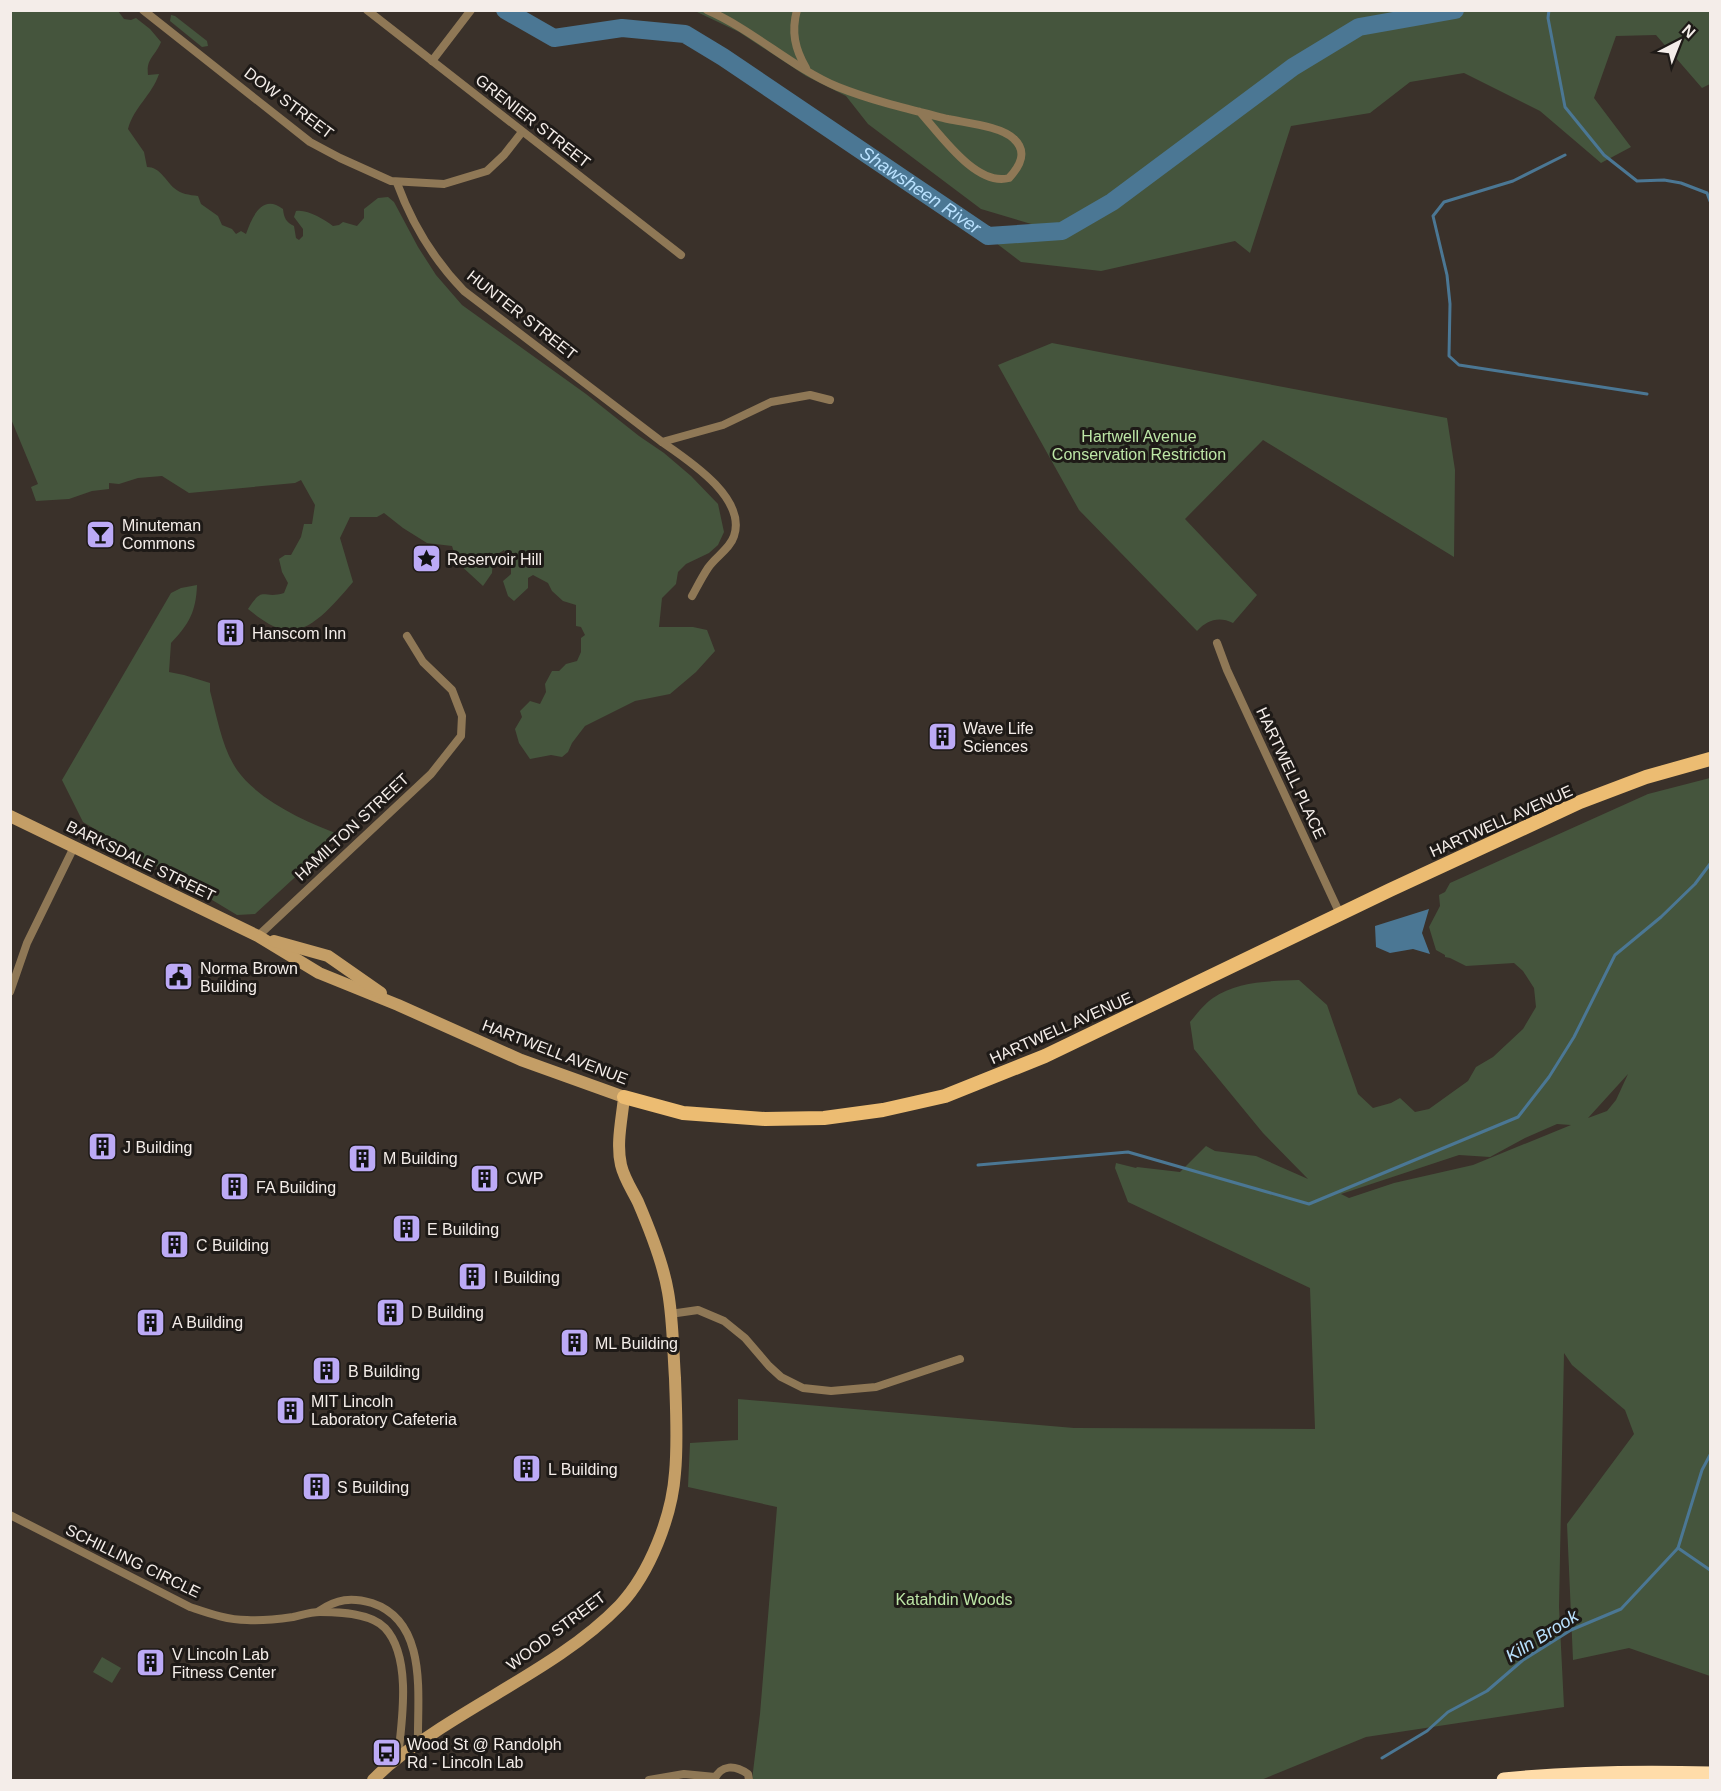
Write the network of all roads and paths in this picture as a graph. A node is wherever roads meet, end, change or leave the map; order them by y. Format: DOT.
graph roads {
  1 [pos="142,10"];
  2 [pos="368,10"];
  3 [pos="471,10"];
  4 [pos="706,10"];
  5 [pos="797,10"];
  6 [pos="432,61"];
  7 [pos="807,71"];
  8 [pos="920,112"];
  9 [pos="522,132"];
  10 [pos="397,183"];
  11 [pos="681,255"];
  12 [pos="830,400"];
  13 [pos="663,442"];
  14 [pos="692,596"];
  15 [pos="407,636"];
  16 [pos="1217,643"];
  17 [pos="1710,759"];
  18 [pos="10,816"];
  19 [pos="74,847"];
  20 [pos="1340,914"];
  21 [pos="258,936"];
  22 [pos="328,956"];
  23 [pos="320,973"];
  24 [pos="10,992"];
  25 [pos="398,1005"];
  26 [pos="624,1097"];
  27 [pos="670,1314"];
  28 [pos="960,1359"];
  29 [pos="10,1515"];
  30 [pos="318,1612"];
  31 [pos="418,1743"];
  32 [pos="398,1757"];
  33 [pos="1710,1774"];
  34 [pos="714,1779"];
  35 [pos="373,1780"];
  36 [pos="649,1780"];
  37 [pos="749,1780"];
  38 [pos="1504,1780"];
  1 -- 10 [label="street, DOW STREET"];
  2 -- 6 [label="street, GRENIER STREET"];
  3 -- 6 [label="street"];
  4 -- 7 [label="street"];
  5 -- 7 [label="street"];
  6 -- 9 [label="street, GRENIER STREET"];
  7 -- 8 [label="street"];
  8 -- 8 [label="street"];
  9 -- 10 [label="street, DOW STREET"];
  9 -- 11 [label="street, GRENIER STREET"];
  10 -- 13 [label="street, HUNTER STREET"];
  12 -- 13 [label="street"];
  13 -- 14 [label="street, HUNTER STREET"];
  15 -- 21 [label="street, HAMILTON STREET"];
  16 -- 20 [label="street, HARTWELL PLACE"];
  17 -- 20 [label="main road, HARTWELL AVENUE"];
  18 -- 19 [label="street, BARKSDALE STREET"];
  19 -- 21 [label="street, BARKSDALE STREET"];
  19 -- 24 [label="street"];
  20 -- 26 [label="main road, HARTWELL AVENUE"];
  21 -- 22 [label="street, BARKSDALE STREET"];
  21 -- 23 [label="street, BARKSDALE STREET"];
  22 -- 25 [label="street, HARTWELL AVENUE"];
  23 -- 25 [label="street, HARTWELL AVENUE"];
  25 -- 26 [label="street, HARTWELL AVENUE"];
  26 -- 27 [label="street, WOOD STREET"];
  27 -- 28 [label="street"];
  27 -- 31 [label="street, WOOD STREET"];
  29 -- 30 [label="street, SCHILLING CIRCLE"];
  30 -- 31 [label="street, SCHILLING CIRCLE"];
  30 -- 32 [label="street, SCHILLING CIRCLE"];
  31 -- 32 [label="street, WOOD STREET"];
  32 -- 35 [label="street, WOOD STREET"];
  33 -- 38 [label="highway"];
  34 -- 36 [label="street"];
  34 -- 37 [label="street"];
}
